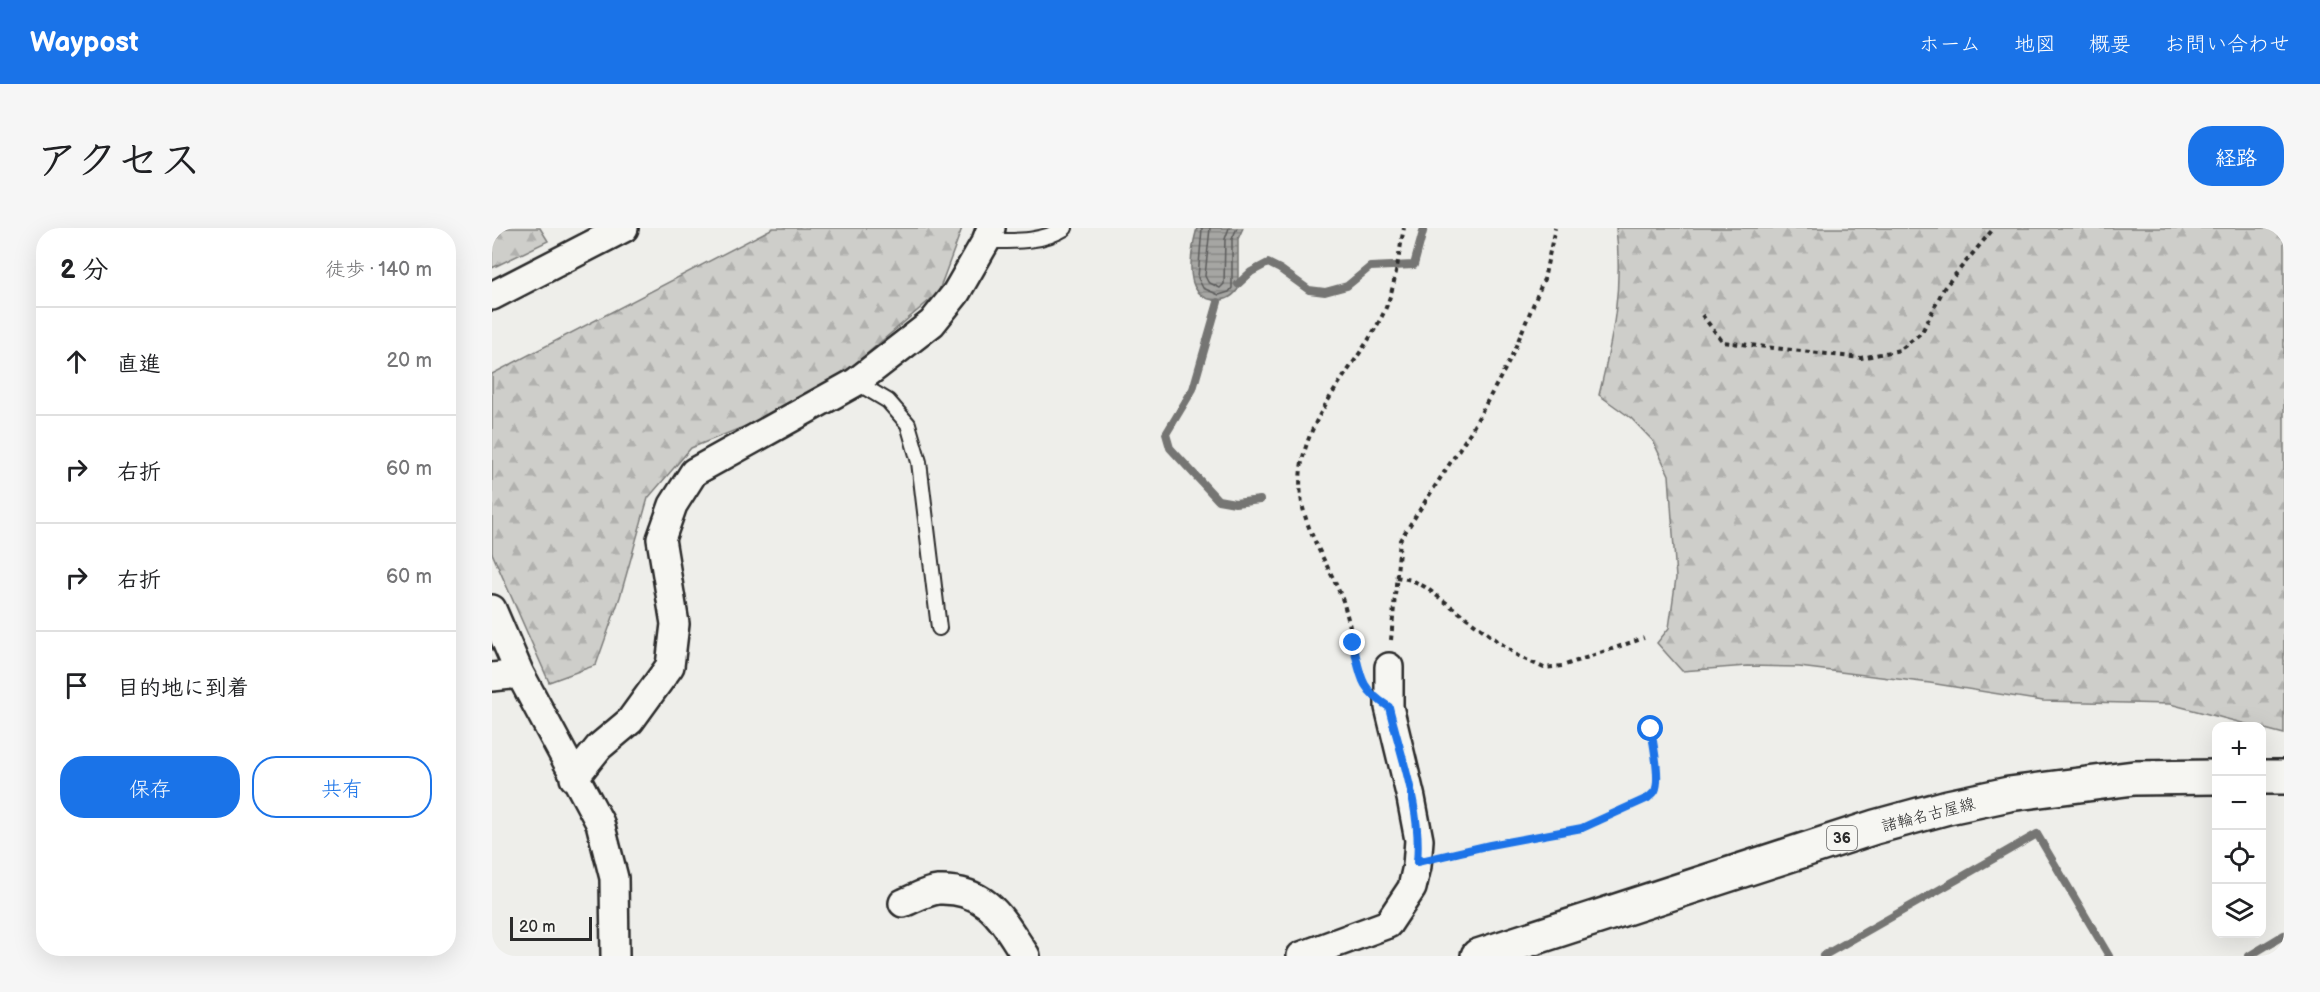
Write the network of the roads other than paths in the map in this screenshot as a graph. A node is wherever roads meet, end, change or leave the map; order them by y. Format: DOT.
graph roads {
  1 [pos="624,228"];
  2 [pos="1065,228"];
  3 [pos="988,235"];
  4 [pos="492,296"];
  5 [pos="856,382"];
  6 [pos="492,609"];
  7 [pos="939,628"];
  8 [pos="1389,667"];
  9 [pos="520,674"];
  10 [pos="492,677"];
  11 [pos="2212,777"];
  12 [pos="2266,777"];
  13 [pos="2284,777"];
  14 [pos="574,778"];
  15 [pos="903,903"];
  16 [pos="615,956"];
  17 [pos="1026,956"];
  18 [pos="1301,956"];
  19 [pos="1478,956"];
  1 -- 4 [label="street"];
  2 -- 3 [label="lane"];
  3 -- 5 [label="street"];
  5 -- 7 [label="lane"];
  5 -- 14 [label="street"];
  6 -- 9 [label="street"];
  8 -- 18 [label="street"];
  9 -- 10 [label="street"];
  9 -- 14 [label="street"];
  11 -- 19 [label="main road, 諸輪名古屋線 / 36"];
  12 -- 13 [label="main road"];
  14 -- 16 [label="street"];
  15 -- 17 [label="street"];
}
